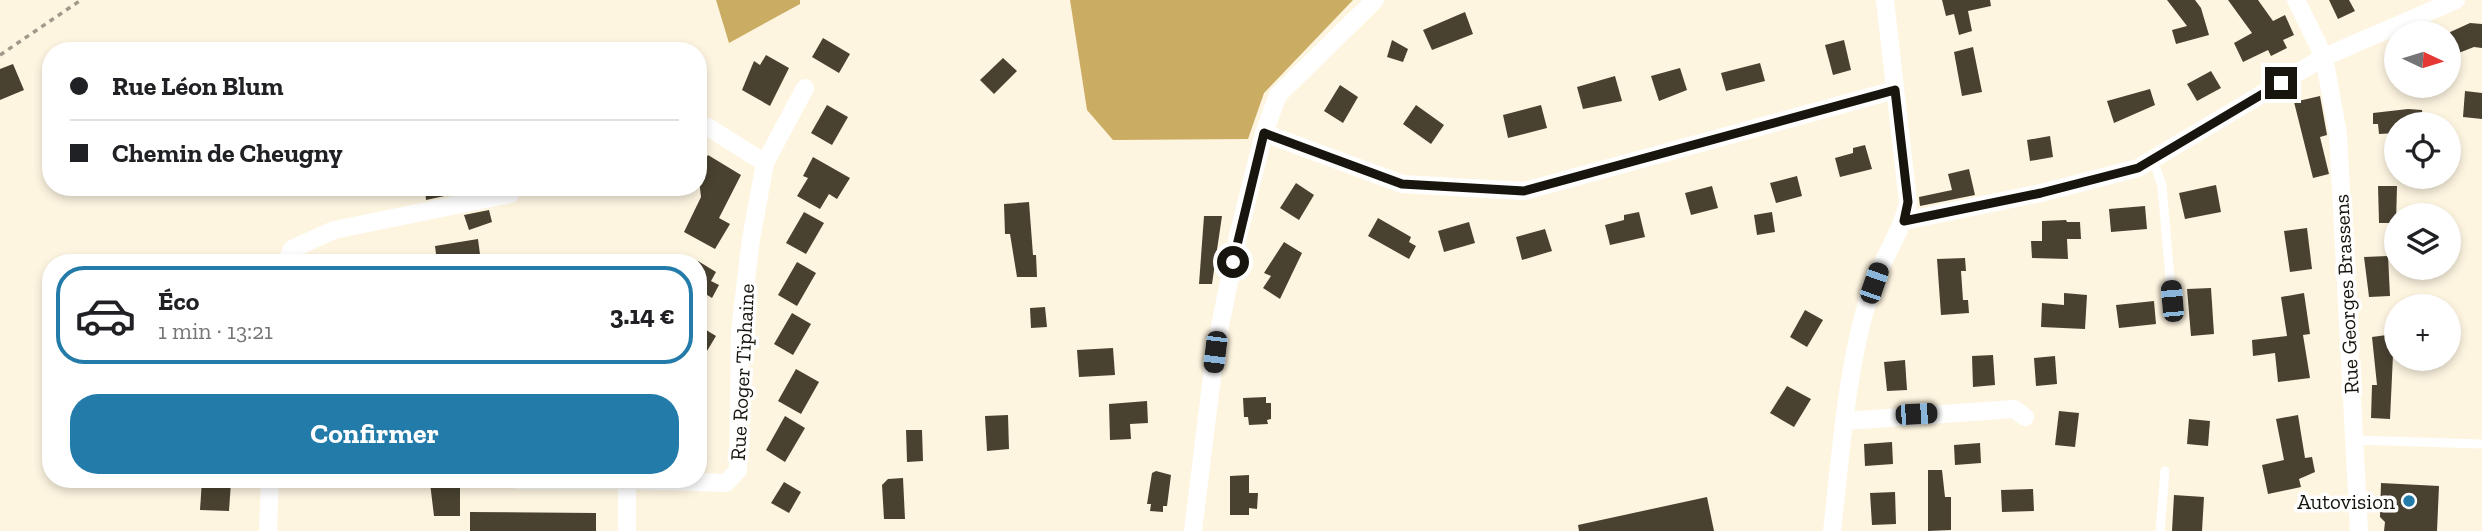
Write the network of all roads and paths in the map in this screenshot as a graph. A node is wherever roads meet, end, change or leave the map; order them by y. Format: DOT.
graph roads {
  1 [pos="81,0"];
  2 [pos="1375,0"];
  3 [pos="1885,0"];
  4 [pos="2296,0"];
  5 [pos="2456,0"];
  6 [pos="0,55"];
  7 [pos="2324,57"];
  8 [pos="805,88"];
  9 [pos="1895,90"];
  10 [pos="708,127"];
  11 [pos="1264,133"];
  12 [pos="2152,159"];
  13 [pos="765,163"];
  14 [pos="500,196"];
  15 [pos="1904,221"];
  16 [pos="290,254"];
  17 [pos="2172,301"];
  18 [pos="2025,418"];
  19 [pos="1844,421"];
  20 [pos="2354,440"];
  21 [pos="2482,444"];
  22 [pos="2165,471"];
  23 [pos="707,482"];
  24 [pos="270,488"];
  25 [pos="629,488"];
  26 [pos="268,531"];
  27 [pos="627,531"];
  28 [pos="1193,531"];
  29 [pos="1832,531"];
  30 [pos="2160,531"];
  31 [pos="2359,531"];
  1 -- 6 [label="path"];
  2 -- 11 [label="street"];
  3 -- 9 [label="street"];
  4 -- 7 [label="street, Rue Georges Brassens"];
  5 -- 7 [label="street"];
  7 -- 12 [label="street"];
  7 -- 20 [label="street, Rue Georges Brassens"];
  8 -- 13 [label="street, Rue Roger Tiphaine"];
  9 -- 11 [label="street"];
  9 -- 15 [label="street"];
  10 -- 13 [label="street"];
  11 -- 28 [label="street"];
  12 -- 15 [label="street"];
  12 -- 17 [label="lane"];
  13 -- 23 [label="street, Rue Roger Tiphaine"];
  14 -- 16 [label="street"];
  15 -- 19 [label="street"];
  18 -- 19 [label="street"];
  19 -- 29 [label="street"];
  20 -- 21 [label="lane"];
  20 -- 31 [label="street, Rue Georges Brassens"];
  22 -- 30 [label="lane"];
  24 -- 26 [label="street"];
  25 -- 27 [label="street, Rue Roger Tiphaine"];
}
